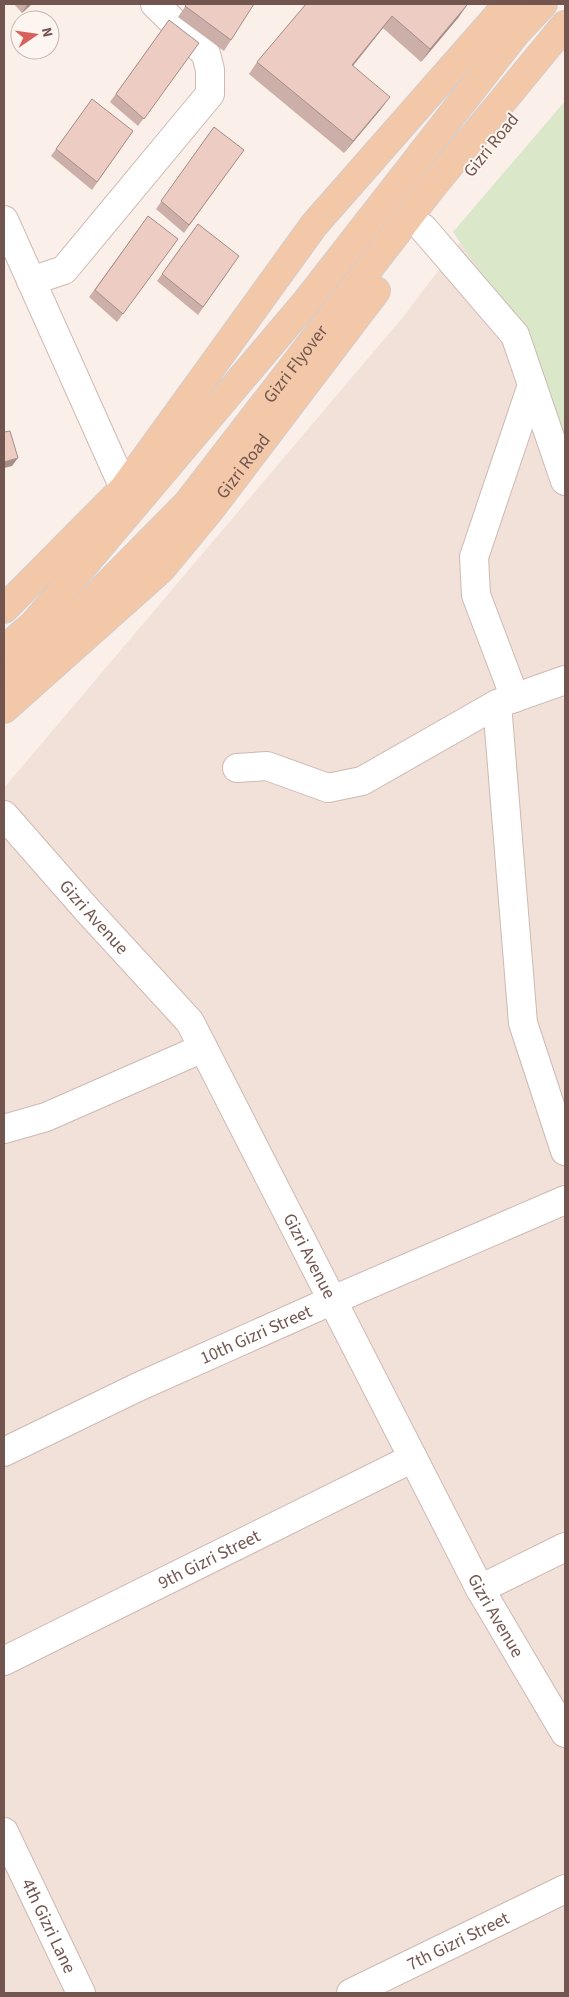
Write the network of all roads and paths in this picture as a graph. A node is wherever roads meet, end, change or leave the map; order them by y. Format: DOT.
graph roads {
  1 [pos="155,4"];
  2 [pos="508,4"];
  3 [pos="543,4"];
  4 [pos="565,25"];
  5 [pos="565,53"];
  6 [pos="5,225"];
  7 [pos="423,228"];
  8 [pos="31,281"];
  9 [pos="532,385"];
  10 [pos="565,481"];
  11 [pos="124,488"];
  12 [pos="4,609"];
  13 [pos="4,650"];
  14 [pos="565,680"];
  15 [pos="4,684"];
  16 [pos="506,701"];
  17 [pos="4,709"];
  18 [pos="237,768"];
  19 [pos="4,815"];
  20 [pos="203,1048"];
  21 [pos="4,1129"];
  22 [pos="565,1151"];
  23 [pos="565,1200"];
  24 [pos="333,1300"];
  25 [pos="4,1452"];
  26 [pos="413,1458"];
  27 [pos="565,1547"];
  28 [pos="480,1590"];
  29 [pos="4,1660"];
  30 [pos="565,1733"];
  31 [pos="4,1832"];
  32 [pos="565,1888"];
  33 [pos="81,1993"];
  34 [pos="351,1993"];
  1 -- 8 [label="street"];
  2 -- 11 [label="main road"];
  3 -- 13 [label="main road, Gizri Flyover"];
  4 -- 15 [label="main road, Gizri Flyover"];
  5 -- 7 [label="main road, Gizri Road"];
  6 -- 8 [label="street"];
  7 -- 9 [label="street"];
  7 -- 17 [label="main road, Gizri Road"];
  8 -- 11 [label="street"];
  9 -- 10 [label="street"];
  9 -- 16 [label="street"];
  11 -- 12 [label="main road"];
  14 -- 16 [label="street"];
  16 -- 18 [label="street"];
  16 -- 22 [label="street"];
  19 -- 20 [label="street, Gizri Avenue"];
  20 -- 21 [label="street"];
  20 -- 24 [label="street, Gizri Avenue"];
  23 -- 24 [label="street, 10th Gizri Street"];
  24 -- 25 [label="street, 10th Gizri Street"];
  24 -- 26 [label="street, Gizri Avenue"];
  26 -- 28 [label="street, Gizri Avenue"];
  26 -- 29 [label="street, 9th Gizri Street"];
  27 -- 28 [label="street"];
  28 -- 30 [label="street, Gizri Avenue"];
  31 -- 33 [label="street, 4th Gizri Lane"];
  32 -- 34 [label="street, 7th Gizri Street"];
}
